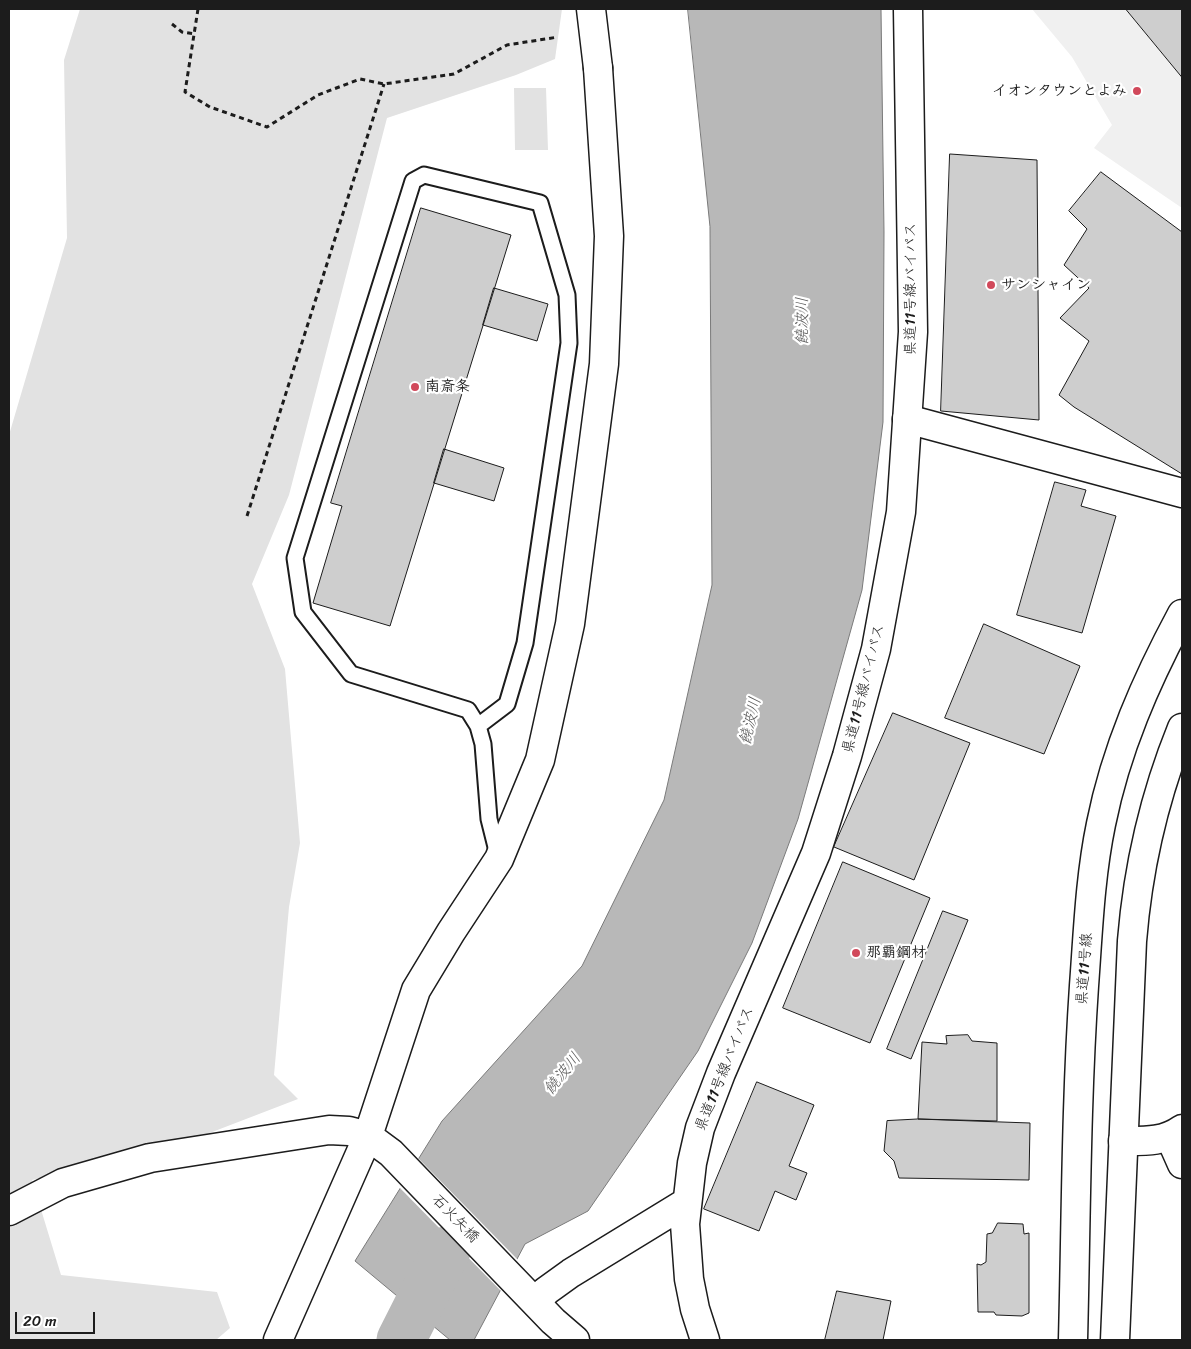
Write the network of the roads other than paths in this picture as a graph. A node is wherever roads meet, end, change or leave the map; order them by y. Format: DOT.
graph roads {
  1 [pos="591,9"];
  2 [pos="908,9"];
  3 [pos="907,419"];
  4 [pos="1182,493"];
  5 [pos="1182,614"];
  6 [pos="478,726"];
  7 [pos="1182,728"];
  8 [pos="499,859"];
  9 [pos="1176,1133"];
  10 [pos="368,1136"];
  11 [pos="1123,1141"];
  12 [pos="1182,1164"];
  13 [pos="687,1202"];
  14 [pos="9,1211"];
  15 [pos="527,1293"];
  16 [pos="278,1340"];
  17 [pos="575,1340"];
  18 [pos="705,1340"];
  19 [pos="1073,1340"];
  20 [pos="1115,1340"];
  1 -- 8 [label="main road"];
  2 -- 3 [label="main road, 県道11号線バイパス"];
  3 -- 4 [label="main road"];
  3 -- 13 [label="main road, 県道11号線バイパス"];
  5 -- 19 [label="main road, 県道11号線"];
  6 -- 6 [label="lane"];
  6 -- 8 [label="lane"];
  7 -- 11 [label="main road"];
  8 -- 10 [label="main road"];
  9 -- 11 [label="main road"];
  9 -- 12 [label="main road"];
  10 -- 14 [label="main road"];
  10 -- 15 [label="main road, 石火矢橋"];
  10 -- 16 [label="main road"];
  11 -- 20 [label="main road"];
  13 -- 15 [label="main road"];
  13 -- 18 [label="main road, 県道11号線バイパス"];
  15 -- 17 [label="main road, 石火矢橋"];
}
